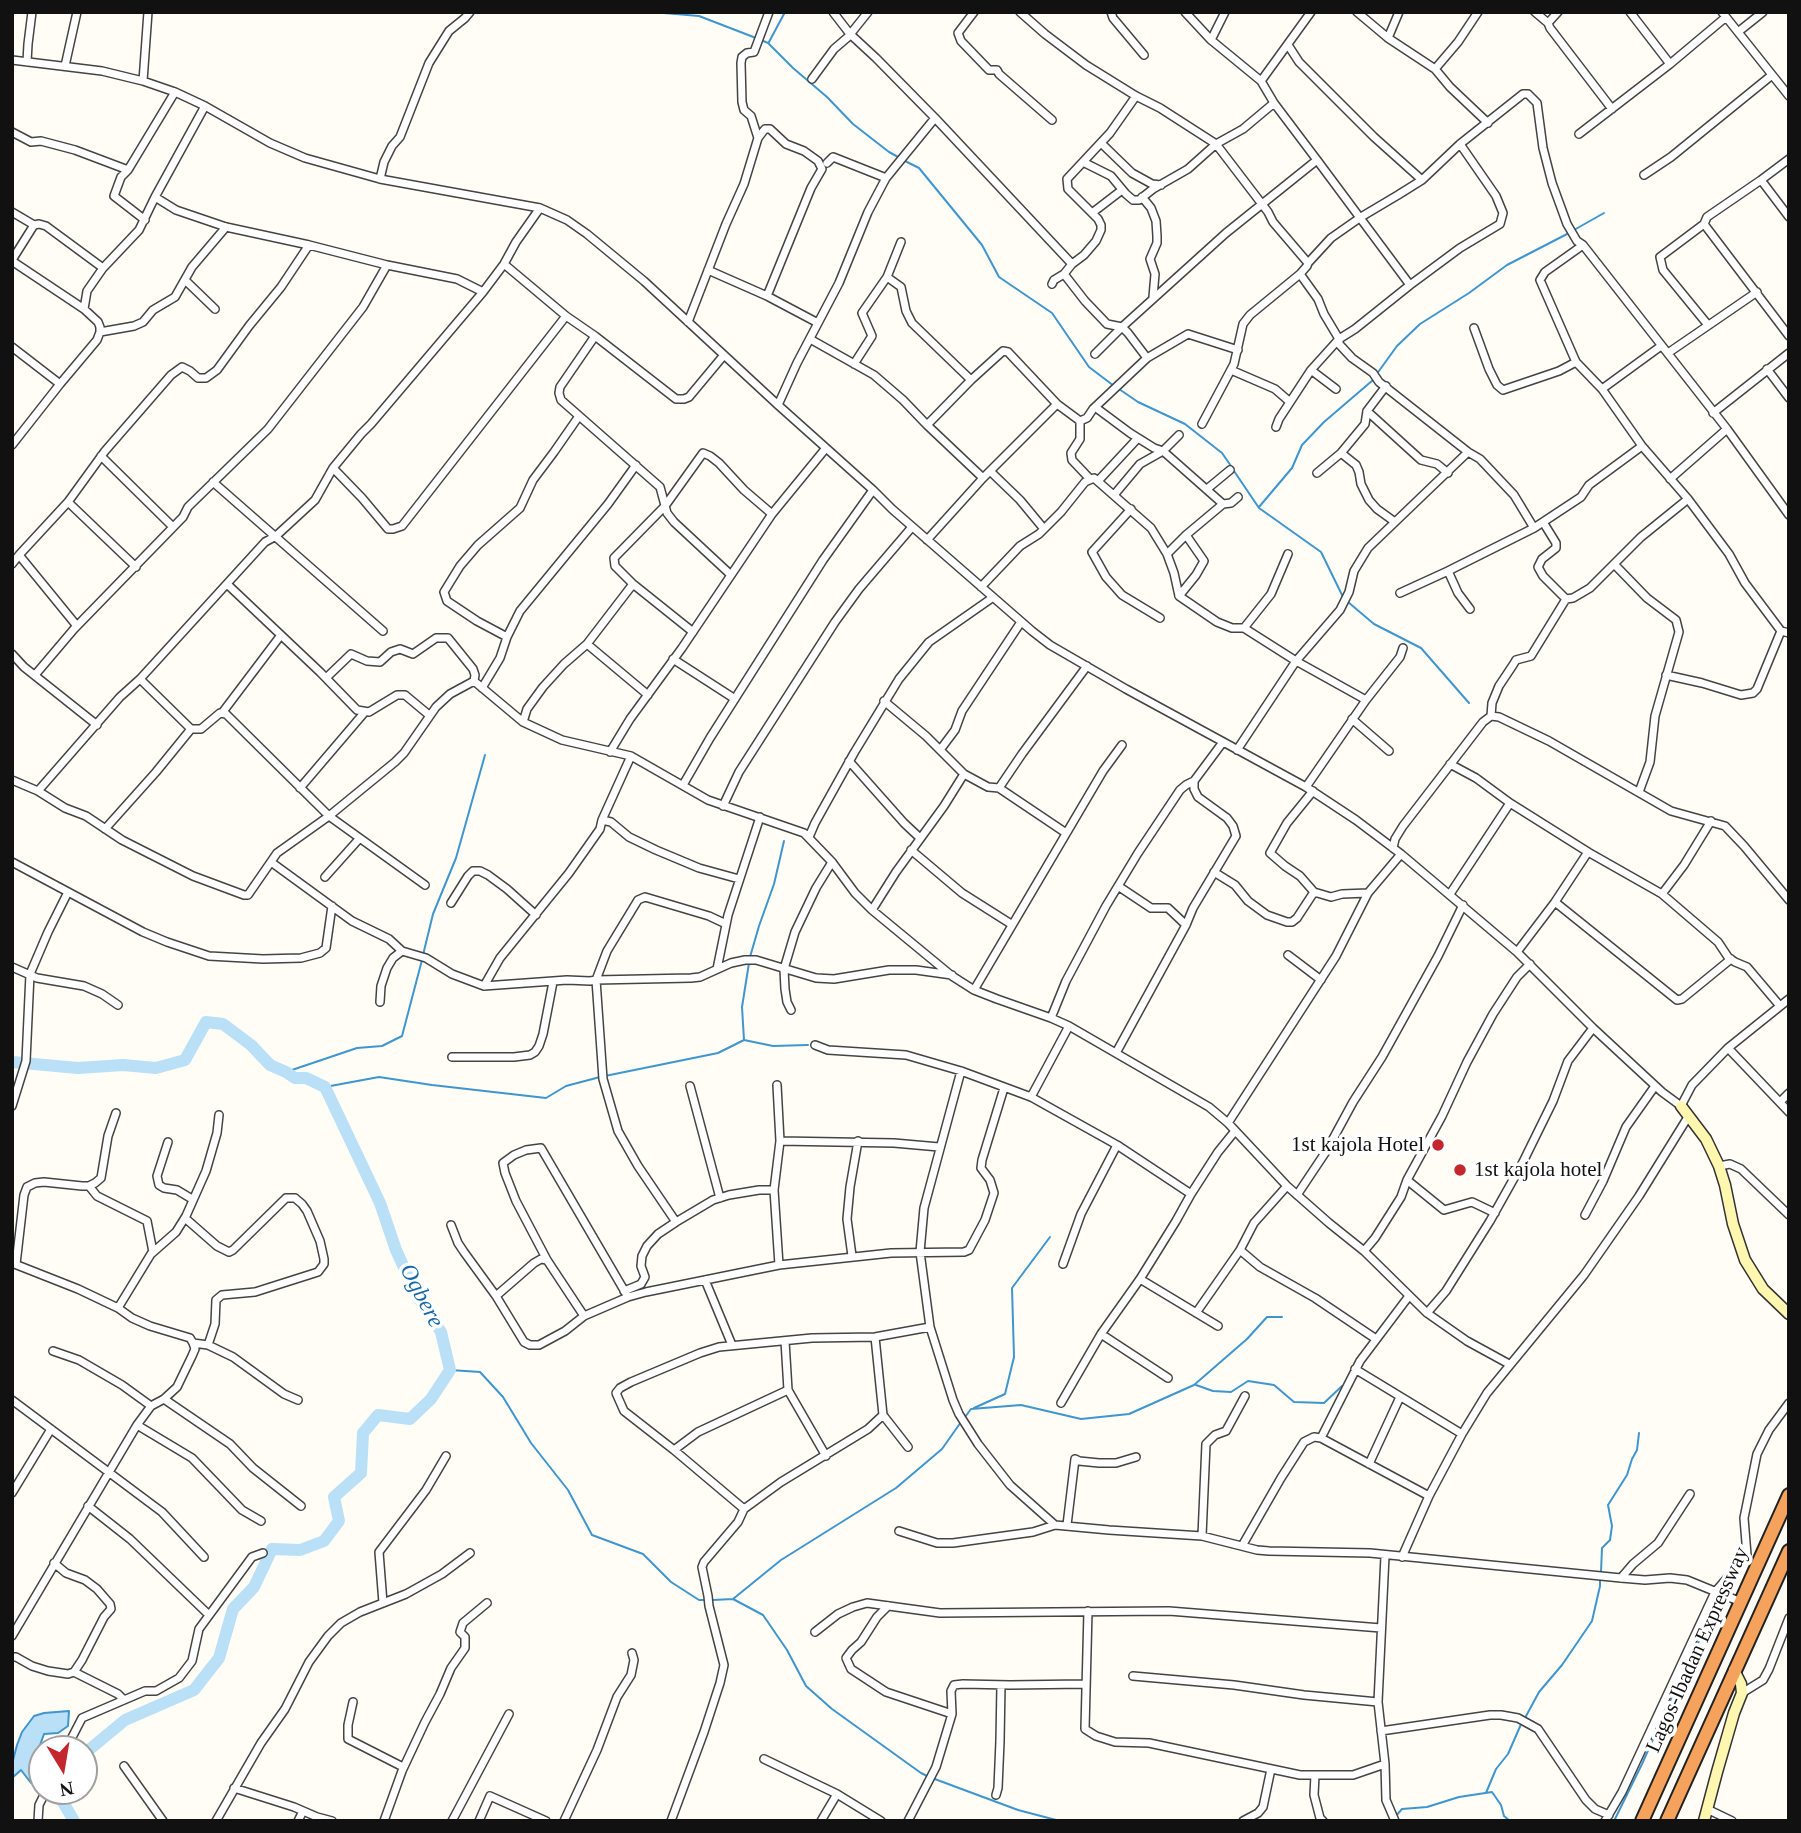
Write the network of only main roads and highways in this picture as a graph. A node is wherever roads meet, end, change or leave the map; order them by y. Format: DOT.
graph roads {
  1 [pos="1789,1495"];
  2 [pos="1789,1551"];
  3 [pos="1642,1821"];
  4 [pos="1667,1821"];
  1 -- 3 [label="highway, Lagos-Ibadan Expressway"];
  2 -- 4 [label="highway, Lagos-Ibadan Expressway"];
}
